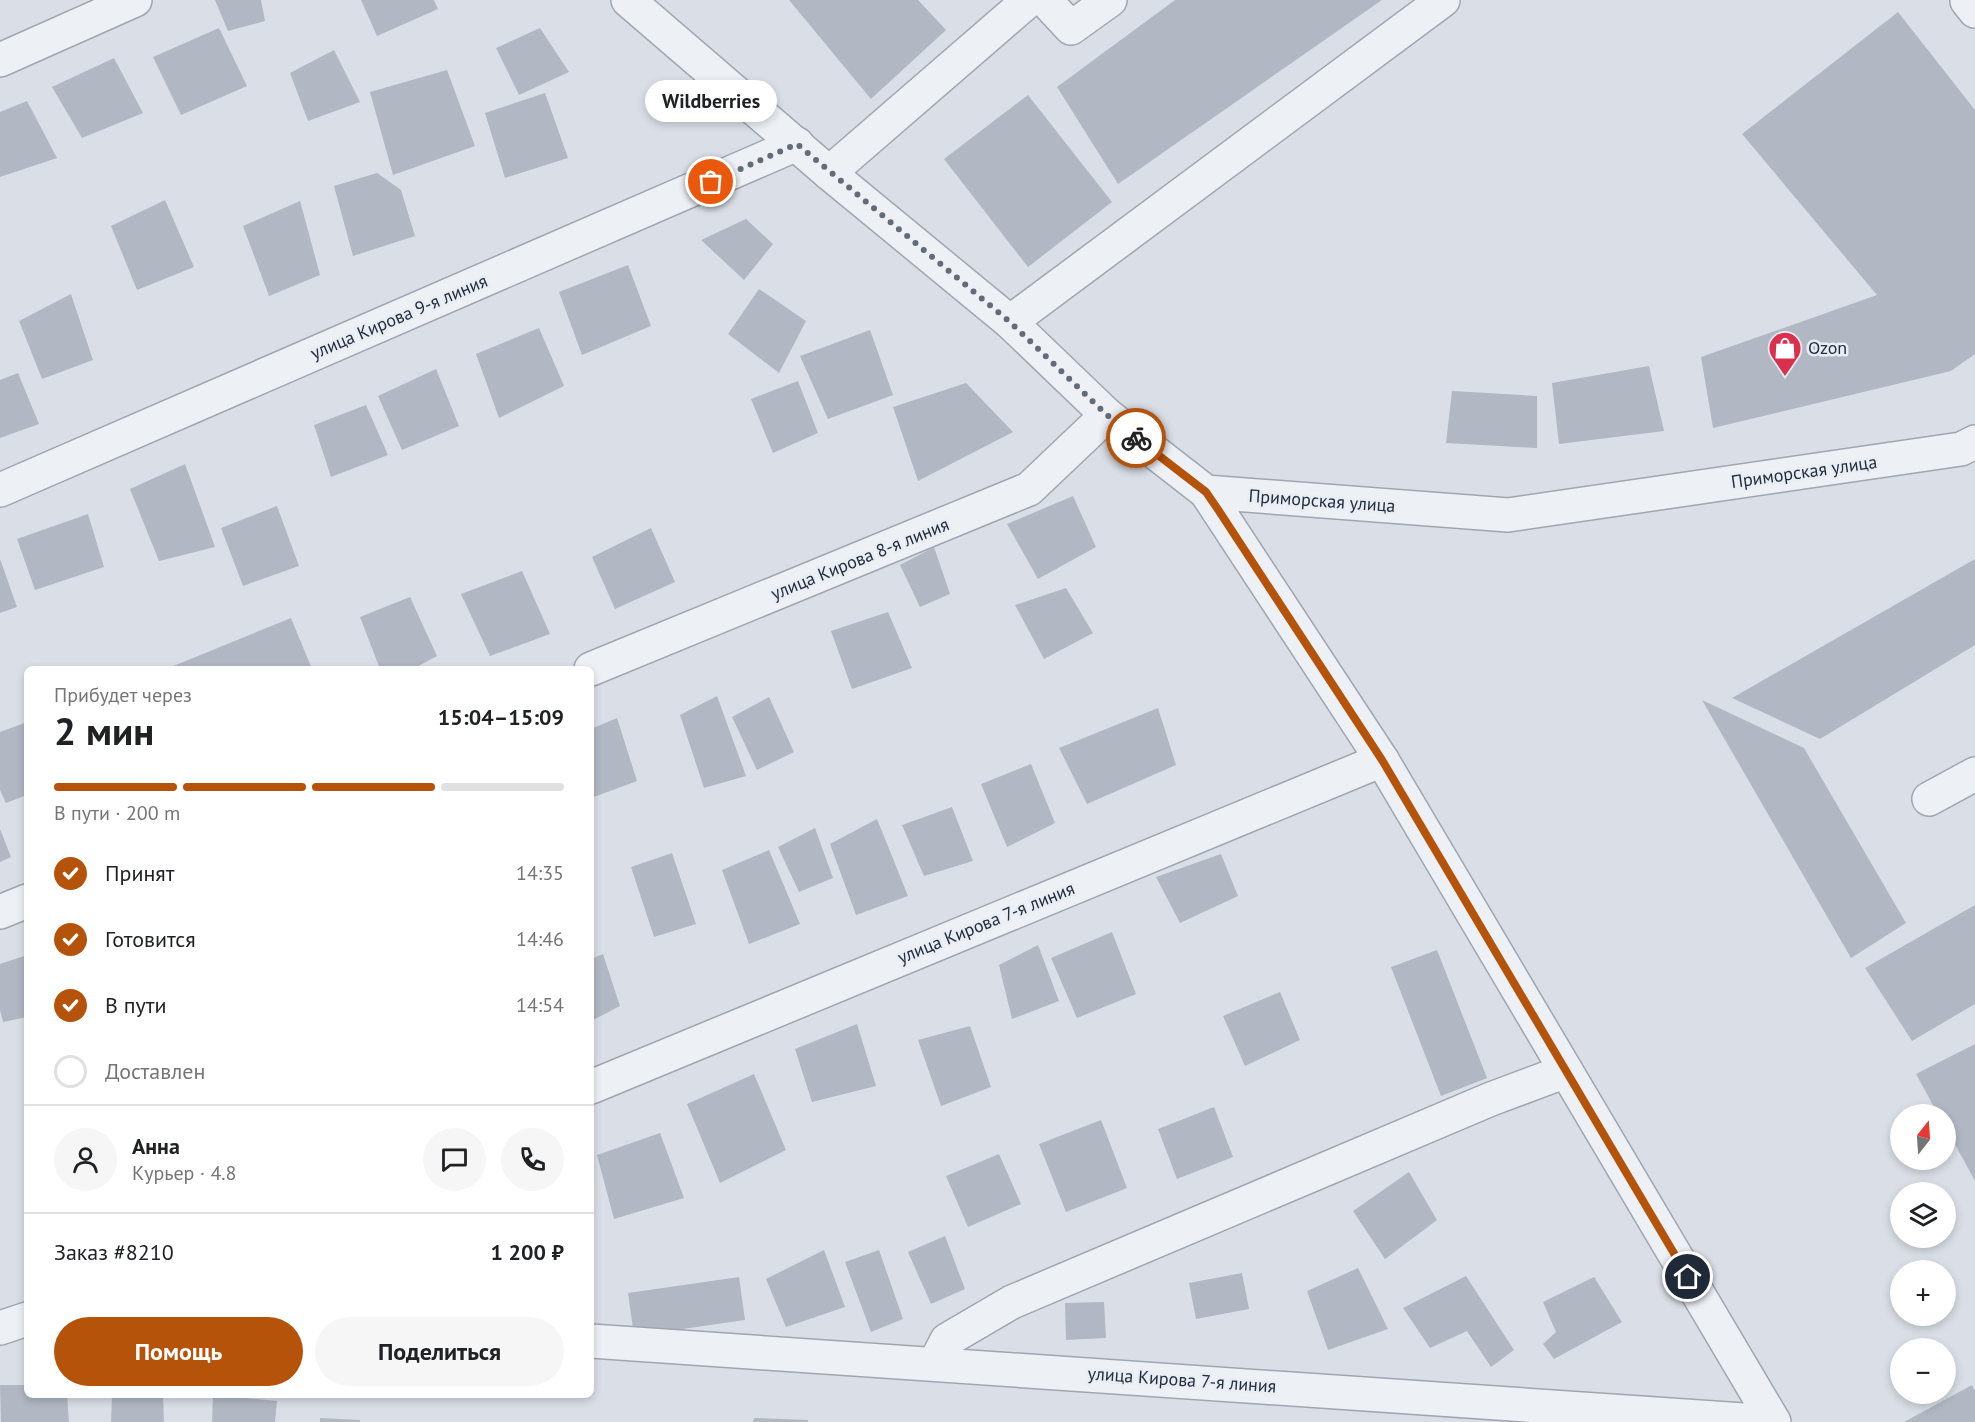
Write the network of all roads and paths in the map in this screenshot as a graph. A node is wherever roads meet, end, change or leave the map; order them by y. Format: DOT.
graph roads {
  1 [pos="135,0"];
  2 [pos="628,0"];
  3 [pos="1029,0"];
  4 [pos="1045,0"];
  5 [pos="1110,0"];
  6 [pos="1443,0"];
  7 [pos="1968,1"];
  8 [pos="1975,11"];
  9 [pos="0,60"];
  10 [pos="797,144"];
  11 [pos="829,173"];
  12 [pos="1010,322"];
  13 [pos="1107,415"];
  14 [pos="1975,442"];
  15 [pos="0,489"];
  16 [pos="1206,492"];
  17 [pos="594,668"];
  18 [pos="1382,760"];
  19 [pos="1975,774"];
  20 [pos="1929,799"];
  21 [pos="24,902"];
  22 [pos="0,912"];
  23 [pos="1566,1071"];
  24 [pos="594,1086"];
  25 [pos="24,1319"];
  26 [pos="0,1328"];
  27 [pos="594,1341"];
  28 [pos="935,1363"];
  29 [pos="1774,1422"];
  1 -- 9 [label="street"];
  2 -- 10 [label="street"];
  3 -- 11 [label="street"];
  4 -- 5 [label="street"];
  6 -- 12 [label="street"];
  7 -- 8 [label="street"];
  10 -- 11 [label="street"];
  10 -- 15 [label="street, улица Кирова 9-я линия"];
  11 -- 12 [label="street"];
  12 -- 13 [label="street"];
  13 -- 16 [label="street"];
  13 -- 17 [label="street, улица Кирова 8-я линия"];
  14 -- 16 [label="street, Приморская улица"];
  16 -- 18 [label="street"];
  18 -- 23 [label="street"];
  18 -- 24 [label="street, улица Кирова 7-я линия"];
  19 -- 20 [label="street"];
  21 -- 22 [label="street"];
  23 -- 28 [label="street"];
  23 -- 29 [label="street"];
  25 -- 26 [label="street"];
  27 -- 28 [label="street, улица Кирова 7-я линия"];
  28 -- 29 [label="street, улица Кирова 7-я линия"];
}
